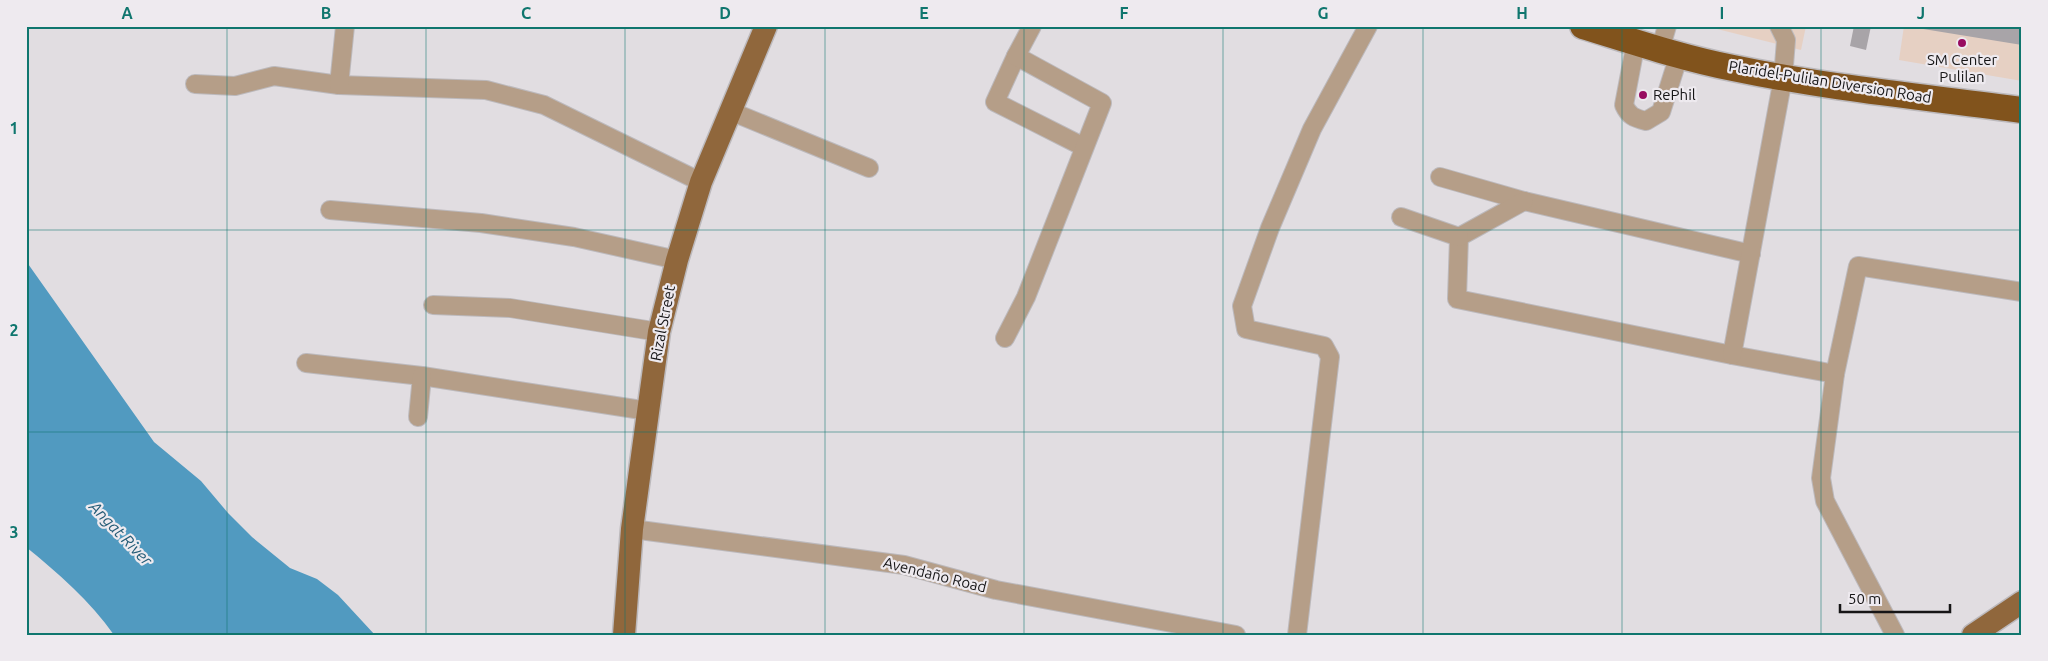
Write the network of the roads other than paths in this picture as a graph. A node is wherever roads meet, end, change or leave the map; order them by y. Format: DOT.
graph roads {
  1 [pos="345,26"];
  2 [pos="766,26"];
  3 [pos="1032,26"];
  4 [pos="1368,26"];
  5 [pos="1583,26"];
  6 [pos="1779,26"];
  7 [pos="1660,43"];
  8 [pos="1016,56"];
  9 [pos="1783,78"];
  10 [pos="195,84"];
  11 [pos="339,84"];
  12 [pos="2022,110"];
  13 [pos="730,111"];
  14 [pos="1084,147"];
  15 [pos="869,168"];
  16 [pos="1440,177"];
  17 [pos="701,182"];
  18 [pos="1524,201"];
  19 [pos="330,210"];
  20 [pos="1401,218"];
  21 [pos="1459,237"];
  22 [pos="1751,254"];
  23 [pos="676,260"];
  24 [pos="2022,292"];
  25 [pos="433,306"];
  26 [pos="659,332"];
  27 [pos="1005,338"];
  28 [pos="1732,355"];
  29 [pos="306,363"];
  30 [pos="1835,374"];
  31 [pos="422,376"];
  32 [pos="648,411"];
  33 [pos="418,417"];
  34 [pos="632,529"];
  35 [pos="2022,602"];
  36 [pos="624,635"];
  37 [pos="1236,635"];
  38 [pos="1298,635"];
  39 [pos="1895,635"];
  40 [pos="1973,635"];
  1 -- 11 [label="street"];
  2 -- 13 [label="main road, Rizal Street"];
  3 -- 8 [label="street"];
  4 -- 38 [label="street"];
  5 -- 7 [label="highway, Plaridel-Pulilan Diversion Road"];
  6 -- 9 [label="street"];
  7 -- 9 [label="highway, Plaridel-Pulilan Diversion Road"];
  8 -- 14 [label="street"];
  8 -- 14 [label="street"];
  9 -- 12 [label="highway, Plaridel-Pulilan Diversion Road"];
  9 -- 22 [label="street"];
  10 -- 11 [label="street"];
  11 -- 17 [label="street"];
  13 -- 15 [label="street"];
  13 -- 17 [label="main road, Rizal Street"];
  14 -- 27 [label="street"];
  16 -- 18 [label="street"];
  17 -- 23 [label="main road, Rizal Street"];
  18 -- 21 [label="street"];
  18 -- 22 [label="street"];
  19 -- 23 [label="street"];
  20 -- 21 [label="street"];
  21 -- 28 [label="street"];
  22 -- 28 [label="street"];
  23 -- 26 [label="main road, Rizal Street"];
  24 -- 30 [label="street"];
  25 -- 26 [label="street"];
  26 -- 32 [label="main road, Rizal Street"];
  28 -- 30 [label="street"];
  29 -- 31 [label="street"];
  30 -- 39 [label="street"];
  31 -- 32 [label="street"];
  31 -- 33 [label="street"];
  32 -- 34 [label="main road, Rizal Street"];
  34 -- 36 [label="main road, Rizal Street"];
  34 -- 37 [label="street, Avendaño Road"];
  35 -- 40 [label="main road"];
}
